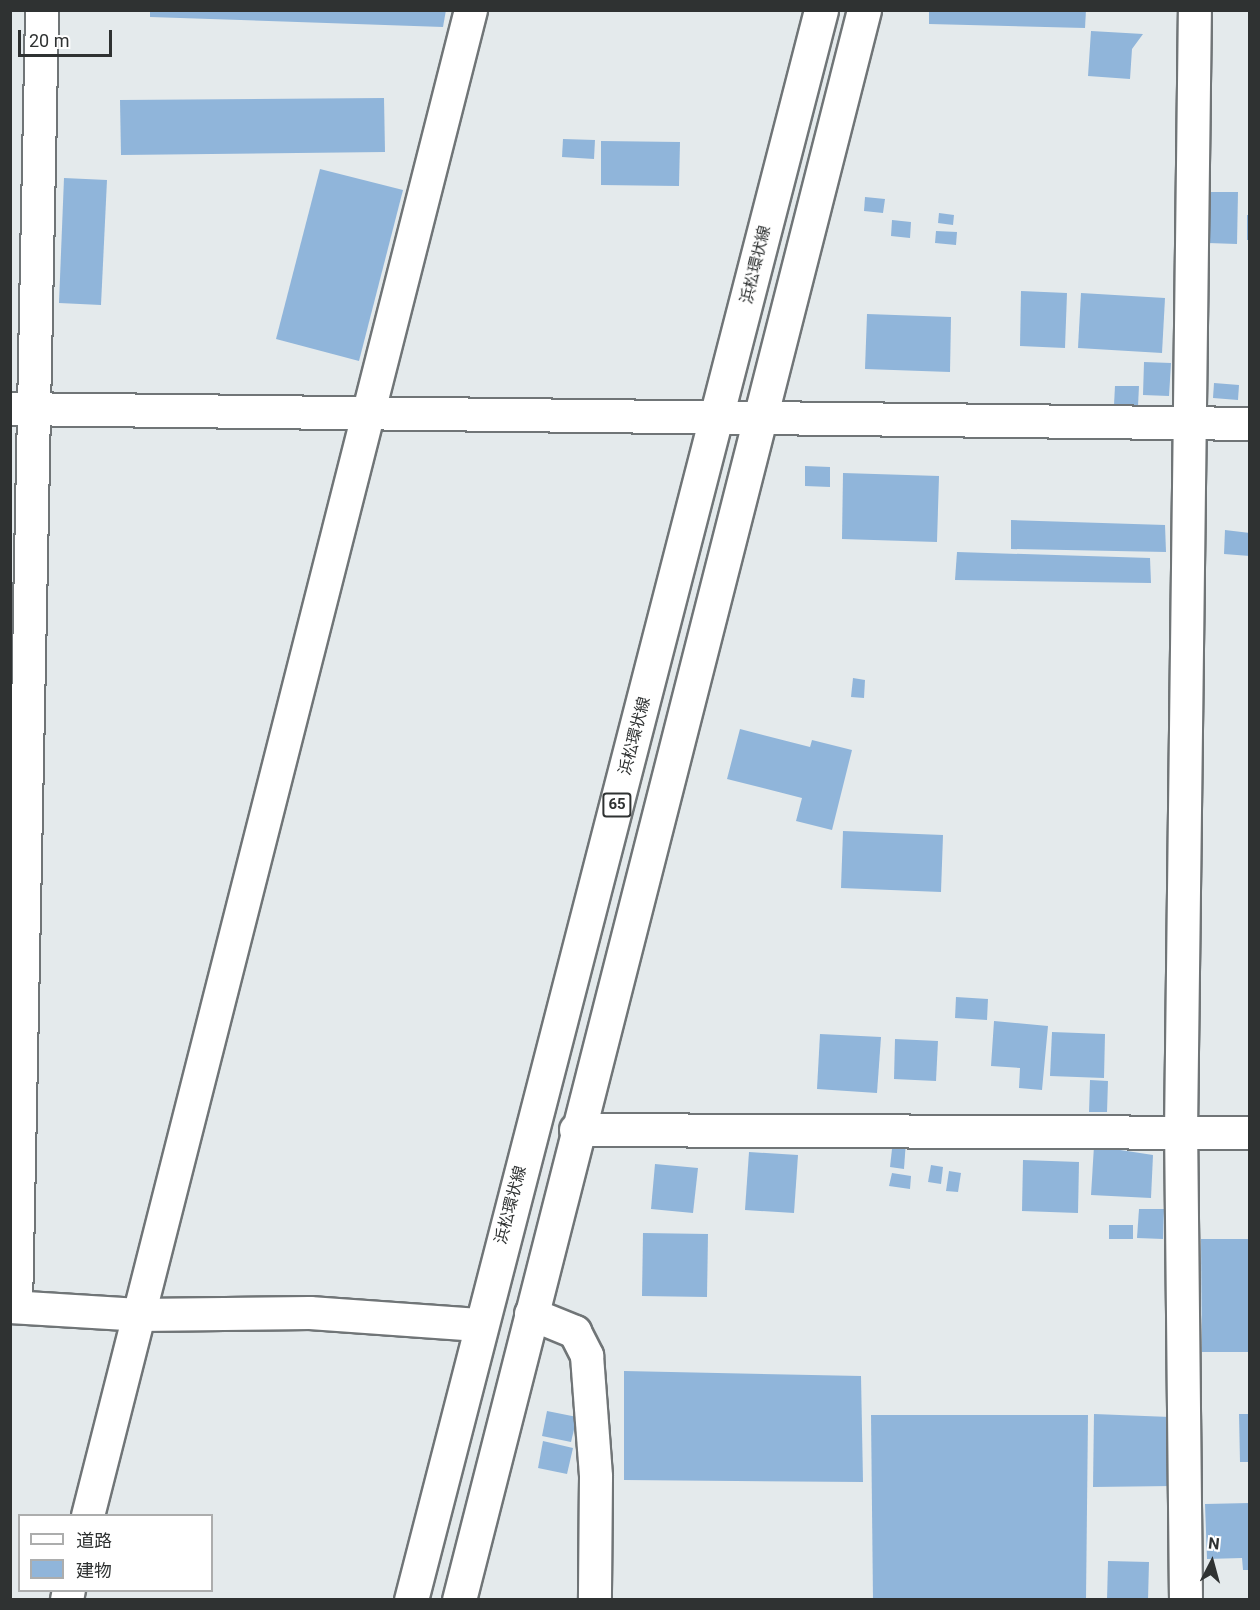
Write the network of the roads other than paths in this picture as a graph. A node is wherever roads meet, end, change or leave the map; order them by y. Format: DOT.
graph roads {
  1 [pos="42,10"];
  2 [pos="471,10"];
  3 [pos="821,10"];
  4 [pos="864,10"];
  5 [pos="1195,10"];
  6 [pos="24,409"];
  7 [pos="370,414"];
  8 [pos="717,420"];
  9 [pos="759,420"];
  10 [pos="1187,423"];
  11 [pos="1250,424"];
  12 [pos="576,1130"];
  13 [pos="1181,1133"];
  14 [pos="1250,1133"];
  15 [pos="14,1308"];
  16 [pos="531,1314"];
  17 [pos="139,1315"];
  18 [pos="479,1325"];
  19 [pos="88,1514"];
  20 [pos="411,1599"];
  21 [pos="459,1599"];
  22 [pos="595,1599"];
  23 [pos="1186,1599"];
  1 -- 6 [label="street"];
  2 -- 7 [label="street"];
  3 -- 8 [label="main road, 浜松環状線 / 65"];
  4 -- 9 [label="main road, 65"];
  5 -- 10 [label="street"];
  6 -- 7 [label="street"];
  6 -- 15 [label="street"];
  7 -- 8 [label="street"];
  7 -- 17 [label="street"];
  8 -- 9 [label="street"];
  8 -- 18 [label="main road, 浜松環状線 / 65"];
  9 -- 10 [label="street"];
  9 -- 12 [label="main road, 65"];
  10 -- 11 [label="street"];
  10 -- 13 [label="street"];
  12 -- 13 [label="street"];
  12 -- 16 [label="main road, 65"];
  13 -- 14 [label="street"];
  13 -- 23 [label="street"];
  15 -- 17 [label="street"];
  16 -- 21 [label="main road, 65"];
  16 -- 22 [label="street"];
  17 -- 18 [label="street"];
  17 -- 19 [label="street"];
  18 -- 20 [label="main road, 浜松環状線 / 65"];
}
